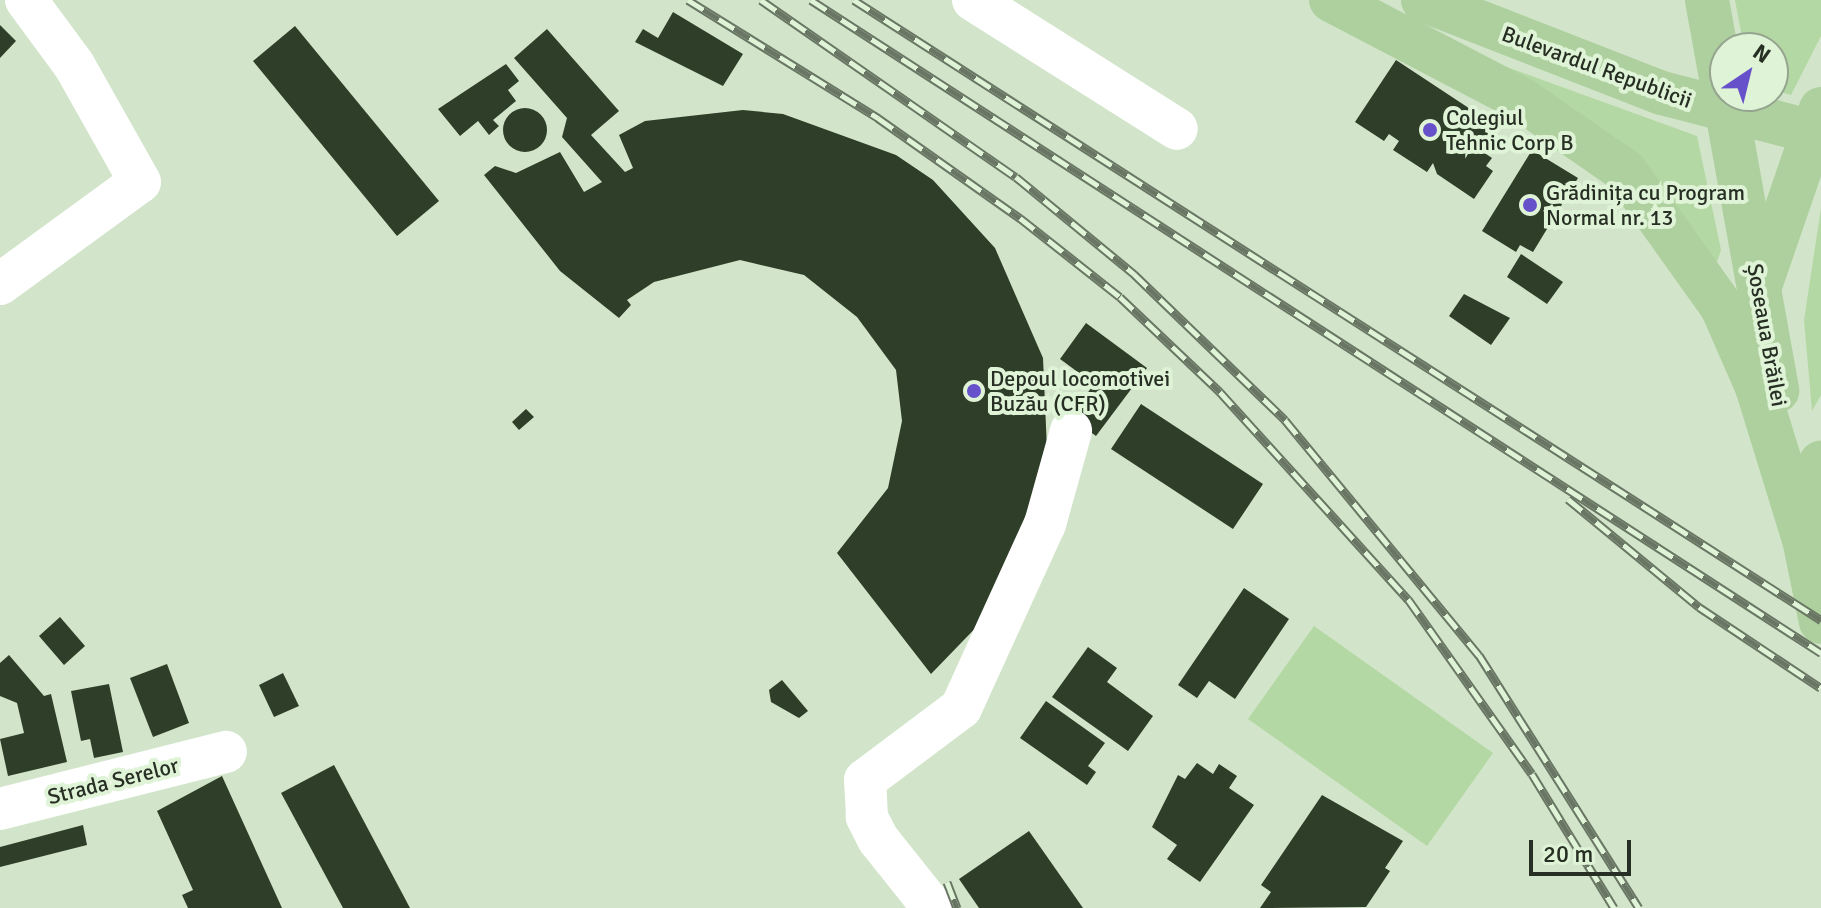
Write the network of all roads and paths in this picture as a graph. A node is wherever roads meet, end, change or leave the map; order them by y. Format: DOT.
graph roads {
  1 [pos="26,0"];
  2 [pos="973,0"];
  3 [pos="1331,0"];
  4 [pos="1423,0"];
  5 [pos="1707,0"];
  6 [pos="1821,109"];
  7 [pos="1177,129"];
  8 [pos="1821,134"];
  9 [pos="0,284"];
  10 [pos="1759,289"];
  11 [pos="1071,431"];
  12 [pos="1806,467"];
  13 [pos="1805,543"];
  14 [pos="1821,622"];
  15 [pos="226,752"];
  16 [pos="0,809"];
  17 [pos="933,908"];
  1 -- 9 [label="street"];
  2 -- 7 [label="street"];
  3 -- 13 [label="main road"];
  4 -- 8 [label="main road, Bulevardul Republicii"];
  5 -- 10 [label="main road, Șoseaua Brăilei"];
  6 -- 10 [label="main road"];
  10 -- 12 [label="main road, Șoseaua Brăilei"];
  11 -- 17 [label="street"];
  12 -- 13 [label="main road, Șoseaua Brăilei"];
  13 -- 14 [label="main road, Șoseaua Brăilei"];
  15 -- 16 [label="street, Strada Serelor"];
}
